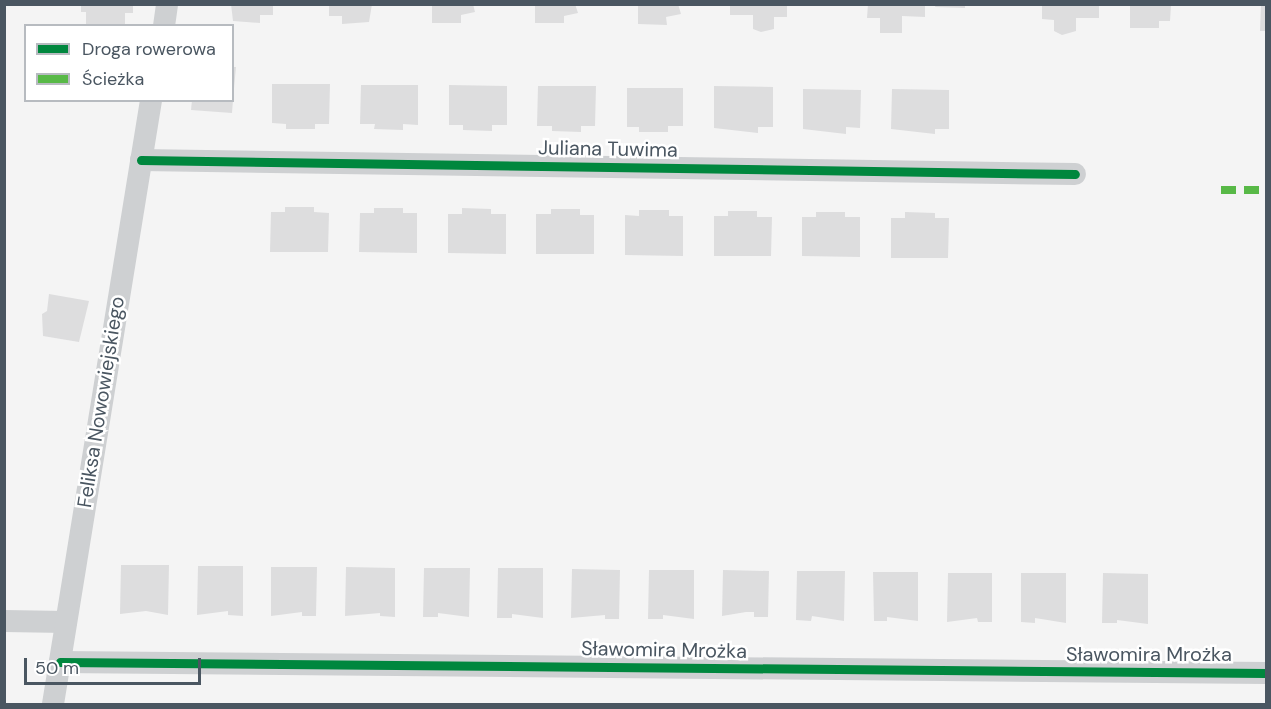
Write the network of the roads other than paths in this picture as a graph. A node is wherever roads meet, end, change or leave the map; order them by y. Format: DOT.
graph roads {
  1 [pos="167,4"];
  2 [pos="164,24"];
  3 [pos="151,102"];
  4 [pos="141,160"];
  5 [pos="1075,174"];
  6 [pos="4,621"];
  7 [pos="66,622"];
  8 [pos="60,662"];
  9 [pos="1266,673"];
  10 [pos="53,705"];
  1 -- 2 [label="street"];
  3 -- 4 [label="street, Feliksa Nowowiejskiego"];
  4 -- 5 [label="street, Juliana Tuwima"];
  4 -- 7 [label="street, Feliksa Nowowiejskiego"];
  6 -- 7 [label="street"];
  7 -- 8 [label="street, Feliksa Nowowiejskiego"];
  8 -- 9 [label="street, Sławomira Mrożka"];
  8 -- 10 [label="street, Feliksa Nowowiejskiego"];
}
